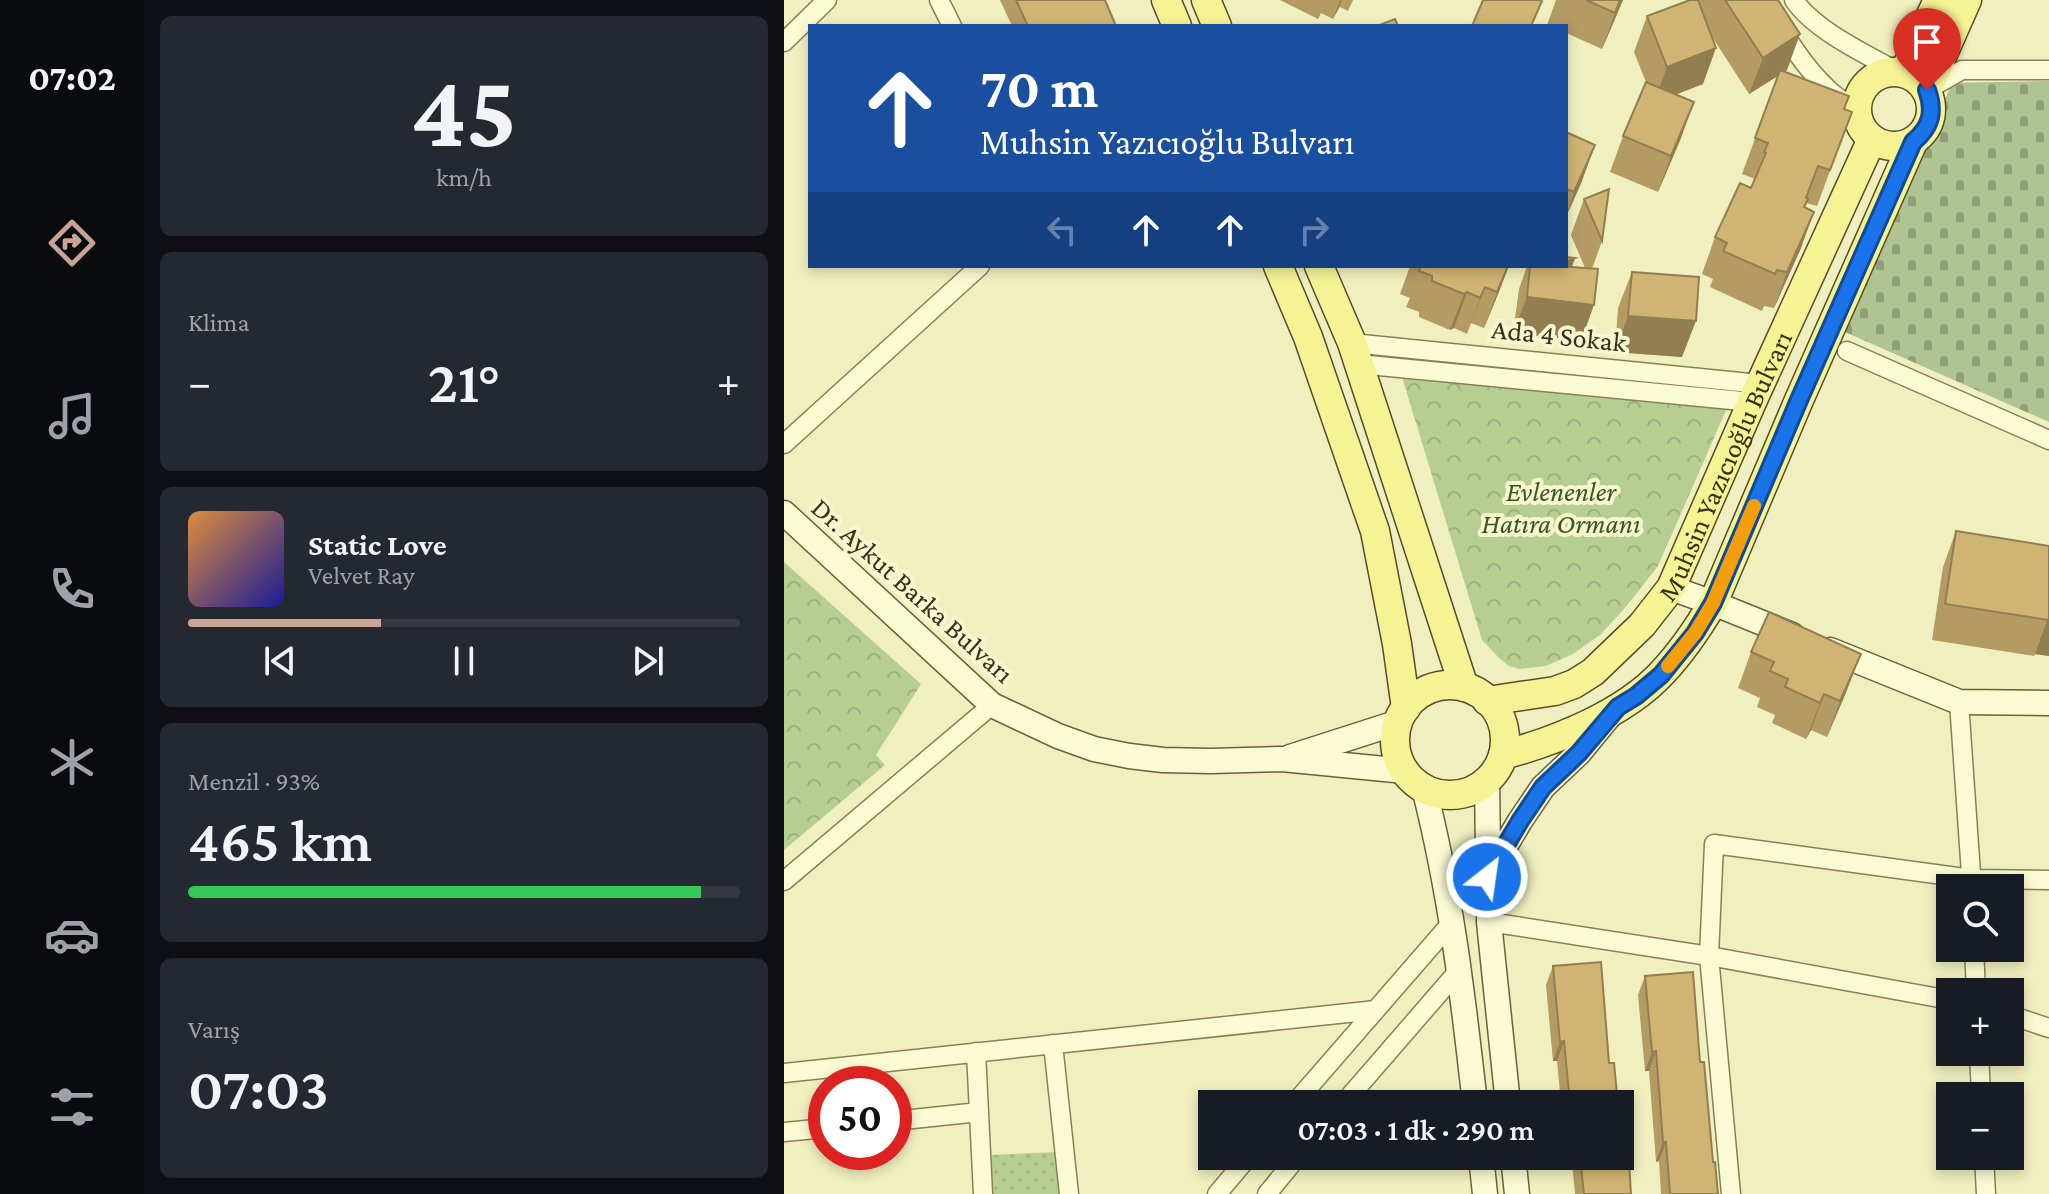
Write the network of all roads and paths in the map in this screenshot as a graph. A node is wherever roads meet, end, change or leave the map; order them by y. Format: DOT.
graph roads {
  1 [pos="827,0"];
  2 [pos="939,0"];
  3 [pos="1166,0"];
  4 [pos="1206,0"];
  5 [pos="1765,0"];
  6 [pos="1794,0"];
  7 [pos="1938,0"];
  8 [pos="1967,0"];
  9 [pos="951,24"];
  10 [pos="1176,24"];
  11 [pos="1216,24"];
  12 [pos="784,42"];
  13 [pos="2049,70"];
  14 [pos="1900,72"];
  15 [pos="1927,90"];
  16 [pos="1857,111"];
  17 [pos="1872,139"];
  18 [pos="1913,142"];
  19 [pos="978,268"];
  20 [pos="1279,268"];
  21 [pos="1320,268"];
  22 [pos="1847,351"];
  23 [pos="1355,353"];
  24 [pos="1756,393"];
  25 [pos="2049,440"];
  26 [pos="784,444"];
  27 [pos="784,513"];
  28 [pos="1671,588"];
  29 [pos="1713,603"];
  30 [pos="1475,694"];
  31 [pos="1959,702"];
  32 [pos="2049,703"];
  33 [pos="992,705"];
  34 [pos="1618,707"];
  35 [pos="1402,715"];
  36 [pos="1503,755"];
  37 [pos="1282,759"];
  38 [pos="1415,780"];
  39 [pos="1487,781"];
  40 [pos="1971,874"];
  41 [pos="1487,877"];
  42 [pos="1936,878"];
  43 [pos="2049,880"];
  44 [pos="784,881"];
  45 [pos="2024,881"];
  46 [pos="1453,921"];
  47 [pos="1489,922"];
  48 [pos="1709,956"];
  49 [pos="1460,969"];
  50 [pos="1936,997"];
  51 [pos="1376,1010"];
  52 [pos="2024,1020"];
  53 [pos="2049,1028"];
  54 [pos="1053,1044"];
  55 [pos="976,1052"];
  56 [pos="784,1073"];
  57 [pos="1306,1090"];
  58 [pos="1355,1090"];
  59 [pos="1473,1090"];
  60 [pos="1507,1090"];
  61 [pos="979,1112"];
  62 [pos="912,1119"];
  63 [pos="808,1130"];
  64 [pos="784,1132"];
  65 [pos="1237,1170"];
  66 [pos="1286,1170"];
  67 [pos="1482,1170"];
  68 [pos="1514,1170"];
  69 [pos="1985,1170"];
  70 [pos="983,1194"];
  71 [pos="1069,1194"];
  72 [pos="1217,1194"];
  73 [pos="1266,1194"];
  74 [pos="1485,1194"];
  75 [pos="1517,1194"];
  76 [pos="1731,1194"];
  77 [pos="1986,1194"];
  1 -- 12 [label="street"];
  2 -- 9 [label="street"];
  3 -- 10 [label="main road"];
  4 -- 11 [label="main road"];
  5 -- 16 [label="street"];
  6 -- 14 [label="street"];
  7 -- 14 [label="main road"];
  8 -- 15 [label="main road"];
  13 -- 15 [label="street"];
  14 -- 15 [label="main road"];
  14 -- 16 [label="main road"];
  15 -- 18 [label="main road"];
  16 -- 17 [label="main road"];
  17 -- 18 [label="main road"];
  17 -- 24 [label="main road, Muhsin Yazıcıoğlu Bulvarı"];
  18 -- 29 [label="main road, Muhsin Yazıcıoğlu Bulvarı"];
  19 -- 26 [label="street"];
  20 -- 35 [label="main road"];
  21 -- 23 [label="main road"];
  22 -- 25 [label="street"];
  23 -- 24 [label="street, Ada 4 Sokak"];
  23 -- 30 [label="main road"];
  24 -- 28 [label="main road, Muhsin Yazıcıoğlu Bulvarı"];
  27 -- 33 [label="main road, Dr. Aykut Barka Bulvarı"];
  28 -- 29 [label="main road"];
  28 -- 30 [label="main road, Muhsin Yazıcıoğlu Bulvarı"];
  29 -- 31 [label="main road"];
  29 -- 34 [label="main road, Muhsin Yazıcıoğlu Bulvarı"];
  30 -- 35 [label="main road"];
  30 -- 36 [label="main road"];
  31 -- 32 [label="main road"];
  31 -- 40 [label="street"];
  33 -- 37 [label="main road, Dr. Aykut Barka Bulvarı"];
  33 -- 44 [label="street"];
  34 -- 36 [label="main road, Muhsin Yazıcıoğlu Bulvarı"];
  34 -- 41 [label="main road"];
  35 -- 37 [label="main road, Dr. Aykut Barka Bulvarı"];
  35 -- 38 [label="main road"];
  36 -- 39 [label="main road"];
  37 -- 38 [label="main road, Dr. Aykut Barka Bulvarı"];
  38 -- 39 [label="main road"];
  38 -- 46 [label="main road"];
  39 -- 41 [label="main road"];
  41 -- 47 [label="main road"];
  42 -- 48 [label="street"];
  43 -- 45 [label="street"];
  46 -- 49 [label="main road"];
  46 -- 51 [label="street"];
  47 -- 48 [label="street"];
  47 -- 60 [label="main road"];
  48 -- 50 [label="street"];
  48 -- 76 [label="street"];
  49 -- 58 [label="street"];
  49 -- 59 [label="main road"];
  51 -- 54 [label="street"];
  51 -- 57 [label="street"];
  52 -- 53 [label="street"];
  54 -- 55 [label="street"];
  54 -- 71 [label="street"];
  55 -- 56 [label="street"];
  55 -- 61 [label="street"];
  61 -- 62 [label="street"];
  61 -- 70 [label="street"];
  63 -- 64 [label="street"];
  65 -- 72 [label="street"];
  66 -- 73 [label="street"];
  67 -- 74 [label="main road"];
  68 -- 75 [label="main road"];
  69 -- 77 [label="street"];
}
